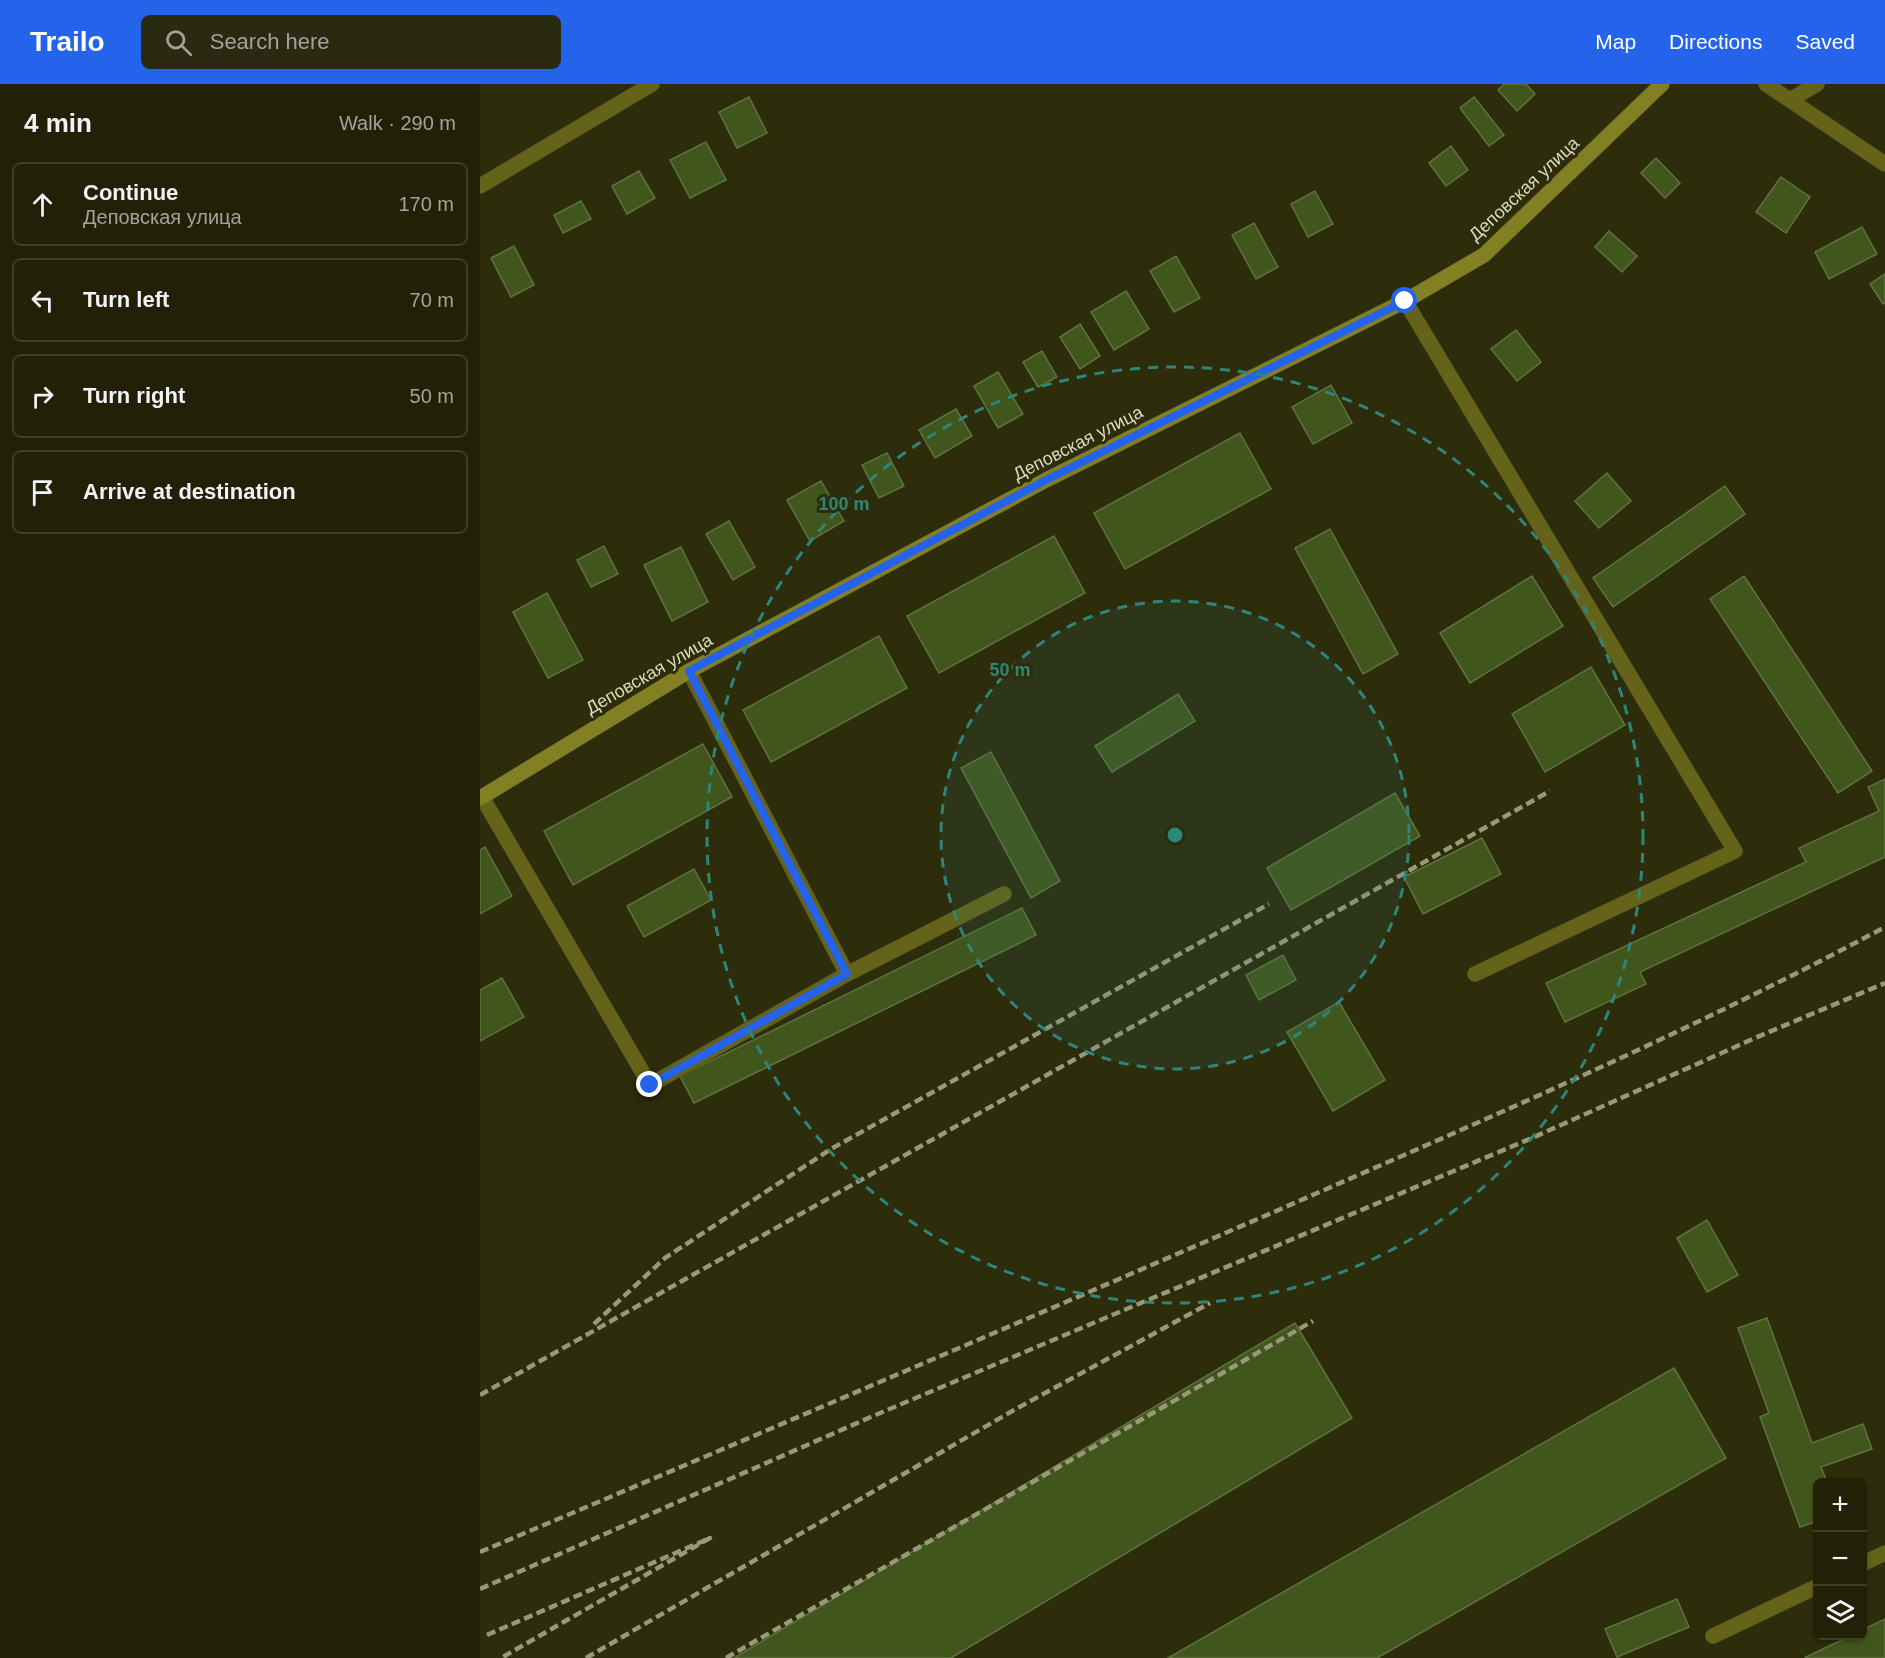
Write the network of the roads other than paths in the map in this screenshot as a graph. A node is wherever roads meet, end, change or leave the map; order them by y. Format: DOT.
graph roads {
  1 [pos="652,84"];
  2 [pos="1662,84"];
  3 [pos="1766,84"];
  4 [pos="1816,84"];
  5 [pos="1790,100"];
  6 [pos="1885,164"];
  7 [pos="480,186"];
  8 [pos="1405,301"];
  9 [pos="689,671"];
  10 [pos="481,797"];
  11 [pos="1004,894"];
  12 [pos="847,974"];
  13 [pos="1475,974"];
  14 [pos="1885,1553"];
  15 [pos="1867,1562"];
  16 [pos="1813,1588"];
  17 [pos="1713,1636"];
  1 -- 7 [label="street"];
  2 -- 8 [label="street, Деповская улица"];
  3 -- 5 [label="street"];
  4 -- 5 [label="street"];
  5 -- 6 [label="street"];
  8 -- 9 [label="street, Деповская улица"];
  8 -- 13 [label="street"];
  9 -- 10 [label="street, Деповская улица"];
  9 -- 12 [label="street"];
  10 -- 12 [label="street"];
  11 -- 12 [label="street"];
  14 -- 15 [label="street"];
  16 -- 17 [label="street"];
}
